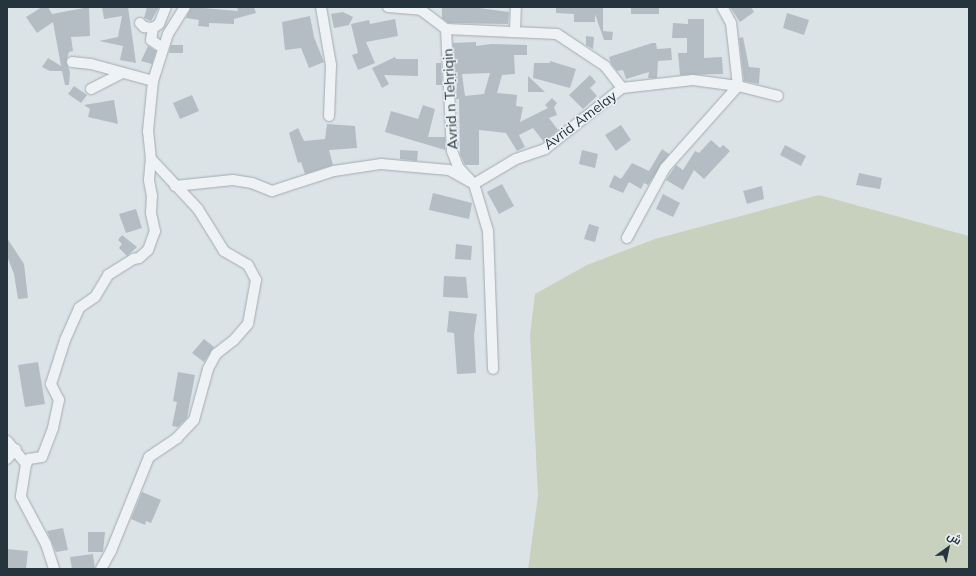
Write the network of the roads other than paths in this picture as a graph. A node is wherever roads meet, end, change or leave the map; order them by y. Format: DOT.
graph roads {
  1 [pos="166,7"];
  2 [pos="185,7"];
  3 [pos="321,7"];
  4 [pos="388,7"];
  5 [pos="516,7"];
  6 [pos="722,7"];
  7 [pos="140,23"];
  8 [pos="153,28"];
  9 [pos="446,29"];
  10 [pos="515,31"];
  11 [pos="163,48"];
  12 [pos="72,62"];
  13 [pos="122,73"];
  14 [pos="153,81"];
  15 [pos="738,86"];
  16 [pos="91,88"];
  17 [pos="622,88"];
  18 [pos="778,96"];
  19 [pos="329,116"];
  20 [pos="151,159"];
  21 [pos="474,184"];
  22 [pos="175,186"];
  23 [pos="627,238"];
  24 [pos="493,369"];
  25 [pos="7,441"];
  26 [pos="16,449"];
  27 [pos="7,459"];
  28 [pos="26,464"];
  29 [pos="54,569"];
  30 [pos="101,569"];
  1 -- 8 [label="street"];
  2 -- 11 [label="street"];
  3 -- 19 [label="street"];
  4 -- 9 [label="street, Avrid n Teḥṛiqin"];
  5 -- 10 [label="street"];
  6 -- 15 [label="street"];
  7 -- 8 [label="street"];
  8 -- 11 [label="street"];
  9 -- 10 [label="street, Avrid n Teḥṛiqin"];
  9 -- 21 [label="street, Avrid n Teḥṛiqin"];
  10 -- 17 [label="street, Avrid n Teḥṛiqin"];
  11 -- 14 [label="street"];
  12 -- 13 [label="street"];
  13 -- 14 [label="street"];
  13 -- 16 [label="street"];
  14 -- 20 [label="street"];
  15 -- 17 [label="street"];
  15 -- 18 [label="street"];
  15 -- 23 [label="street"];
  17 -- 21 [label="street, Avrid Amelay"];
  20 -- 22 [label="street"];
  20 -- 28 [label="street"];
  21 -- 22 [label="street"];
  21 -- 24 [label="street, Avrid n Teḥṛiqin"];
  22 -- 30 [label="street"];
  25 -- 26 [label="street"];
  26 -- 27 [label="street"];
  26 -- 28 [label="street"];
  28 -- 29 [label="street"];
}
